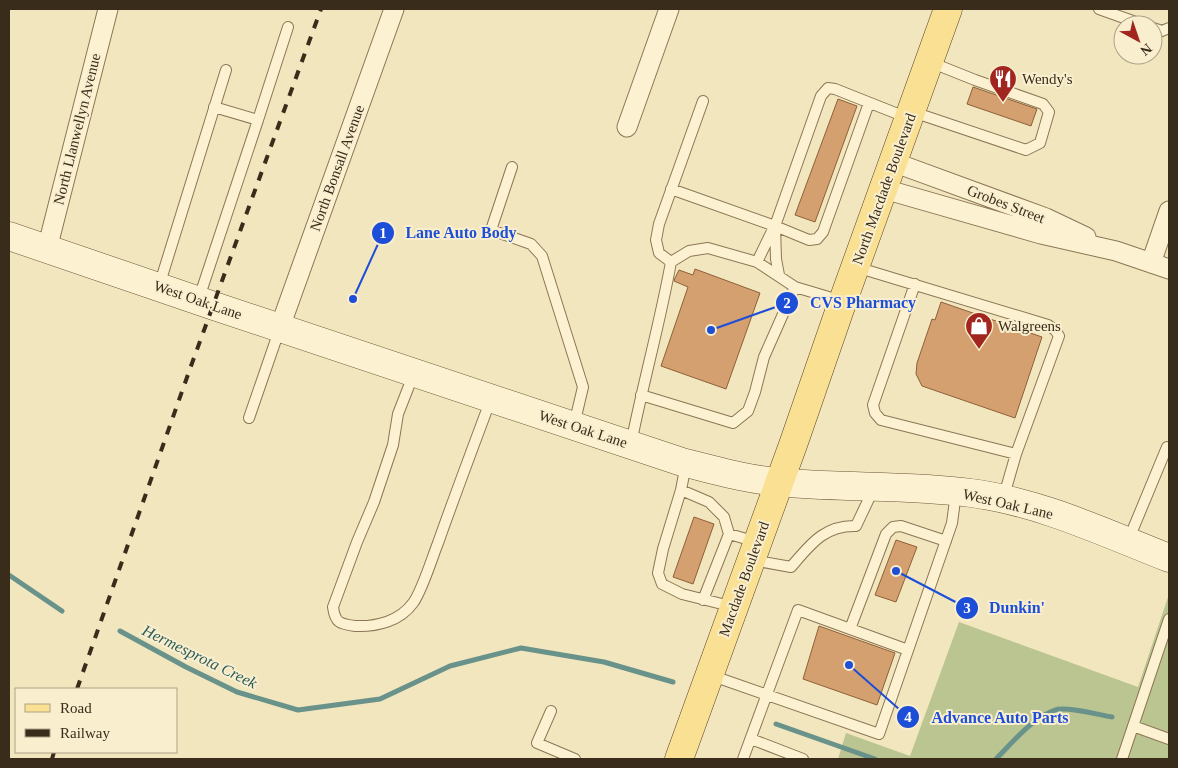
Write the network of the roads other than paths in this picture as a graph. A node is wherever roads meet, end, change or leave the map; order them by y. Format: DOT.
graph roads {
  1 [pos="108,9"];
  2 [pos="394,9"];
  3 [pos="669,9"];
  4 [pos="948,9"];
  5 [pos="1099,9"];
  6 [pos="1116,15"];
  7 [pos="288,27"];
  8 [pos="928,62"];
  9 [pos="226,70"];
  10 [pos="703,101"];
  11 [pos="869,103"];
  12 [pos="214,107"];
  13 [pos="910,115"];
  14 [pos="258,120"];
  15 [pos="627,127"];
  16 [pos="893,162"];
  17 [pos="512,167"];
  18 [pos="884,189"];
  19 [pos="671,190"];
  20 [pos="1167,224"];
  21 [pos="775,226"];
  22 [pos="9,236"];
  23 [pos="47,249"];
  24 [pos="1116,252"];
  25 [pos="671,262"];
  26 [pos="758,262"];
  27 [pos="1160,266"];
  28 [pos="855,267"];
  29 [pos="779,275"];
  30 [pos="915,284"];
  31 [pos="159,287"];
  32 [pos="794,287"];
  33 [pos="198,301"];
  34 [pos="843,301"];
  35 [pos="280,328"];
  36 [pos="414,373"];
  37 [pos="641,394"];
  38 [pos="491,398"];
  39 [pos="248,418"];
  40 [pos="574,426"];
  41 [pos="631,445"];
  42 [pos="1168,446"];
  43 [pos="1016,454"];
  44 [pos="686,463"];
  45 [pos="779,482"];
  46 [pos="875,487"];
  47 [pos="681,490"];
  48 [pos="956,491"];
  49 [pos="1003,500"];
  50 [pos="729,534"];
  51 [pos="946,541"];
  52 [pos="1128,542"];
  53 [pos="754,551"];
  54 [pos="1169,558"];
  55 [pos="704,600"];
  56 [pos="734,607"];
  57 [pos="1169,619"];
  58 [pos="850,629"];
  59 [pos="908,650"];
  60 [pos="709,675"];
  61 [pos="766,695"];
  62 [pos="551,711"];
  63 [pos="1133,726"];
  64 [pos="751,739"];
  65 [pos="1169,740"];
  66 [pos="575,759"];
  67 [pos="679,759"];
  68 [pos="743,759"];
  69 [pos="803,759"];
  70 [pos="1122,759"];
  1 -- 23 [label="street, North Llanwellyn Avenue"];
  2 -- 35 [label="street, North Bonsall Avenue"];
  3 -- 15 [label="street"];
  4 -- 8 [label="main road, North Macdade Boulevard"];
  5 -- 6 [label="lane"];
  7 -- 14 [label="lane"];
  8 -- 13 [label="main road, North Macdade Boulevard"];
  8 -- 13 [label="lane"];
  9 -- 12 [label="lane"];
  10 -- 19 [label="lane"];
  11 -- 13 [label="lane"];
  11 -- 21 [label="lane"];
  11 -- 21 [label="lane"];
  12 -- 14 [label="lane"];
  12 -- 31 [label="lane"];
  13 -- 16 [label="main road, North Macdade Boulevard"];
  14 -- 33 [label="lane"];
  16 -- 18 [label="main road, North Macdade Boulevard"];
  16 -- 24 [label="street, Grobes Street"];
  17 -- 40 [label="lane"];
  18 -- 24 [label="street, Grobes Street"];
  18 -- 28 [label="main road, North Macdade Boulevard"];
  19 -- 21 [label="lane"];
  19 -- 25 [label="lane"];
  20 -- 27 [label="street"];
  21 -- 26 [label="lane"];
  21 -- 29 [label="lane"];
  22 -- 23 [label="main road, West Oak Lane"];
  23 -- 31 [label="main road, West Oak Lane"];
  24 -- 27 [label="street, Grobes Street"];
  25 -- 26 [label="lane"];
  25 -- 37 [label="lane"];
  26 -- 29 [label="lane"];
  28 -- 30 [label="lane"];
  28 -- 34 [label="main road, North Macdade Boulevard"];
  29 -- 32 [label="lane"];
  30 -- 43 [label="lane"];
  30 -- 43 [label="lane"];
  31 -- 33 [label="main road, West Oak Lane"];
  32 -- 34 [label="lane"];
  32 -- 37 [label="lane"];
  33 -- 35 [label="main road, West Oak Lane"];
  34 -- 45 [label="main road, North Macdade Boulevard"];
  35 -- 36 [label="main road, West Oak Lane"];
  35 -- 39 [label="lane"];
  36 -- 38 [label="main road, West Oak Lane"];
  36 -- 38 [label="lane"];
  37 -- 41 [label="lane"];
  38 -- 40 [label="main road, West Oak Lane"];
  40 -- 41 [label="main road, West Oak Lane"];
  41 -- 44 [label="main road, West Oak Lane"];
  42 -- 52 [label="lane"];
  43 -- 49 [label="lane"];
  44 -- 45 [label="main road, West Oak Lane"];
  44 -- 47 [label="lane"];
  45 -- 46 [label="main road, West Oak Lane"];
  45 -- 53 [label="main road, Macdade Boulevard"];
  46 -- 48 [label="main road, West Oak Lane"];
  46 -- 53 [label="lane"];
  47 -- 50 [label="lane"];
  47 -- 55 [label="lane"];
  48 -- 49 [label="main road, West Oak Lane"];
  48 -- 51 [label="lane"];
  49 -- 52 [label="main road, West Oak Lane"];
  50 -- 53 [label="lane"];
  50 -- 55 [label="lane"];
  51 -- 58 [label="lane"];
  51 -- 59 [label="lane"];
  52 -- 54 [label="main road, West Oak Lane"];
  53 -- 56 [label="main road, Macdade Boulevard"];
  55 -- 56 [label="lane"];
  56 -- 60 [label="main road, Macdade Boulevard"];
  57 -- 63 [label="lane"];
  58 -- 59 [label="lane"];
  58 -- 61 [label="lane"];
  59 -- 61 [label="lane"];
  60 -- 61 [label="lane"];
  60 -- 67 [label="main road"];
  61 -- 64 [label="lane"];
  62 -- 66 [label="lane"];
  63 -- 65 [label="lane"];
  63 -- 70 [label="lane"];
  64 -- 68 [label="lane"];
  64 -- 69 [label="lane"];
}
